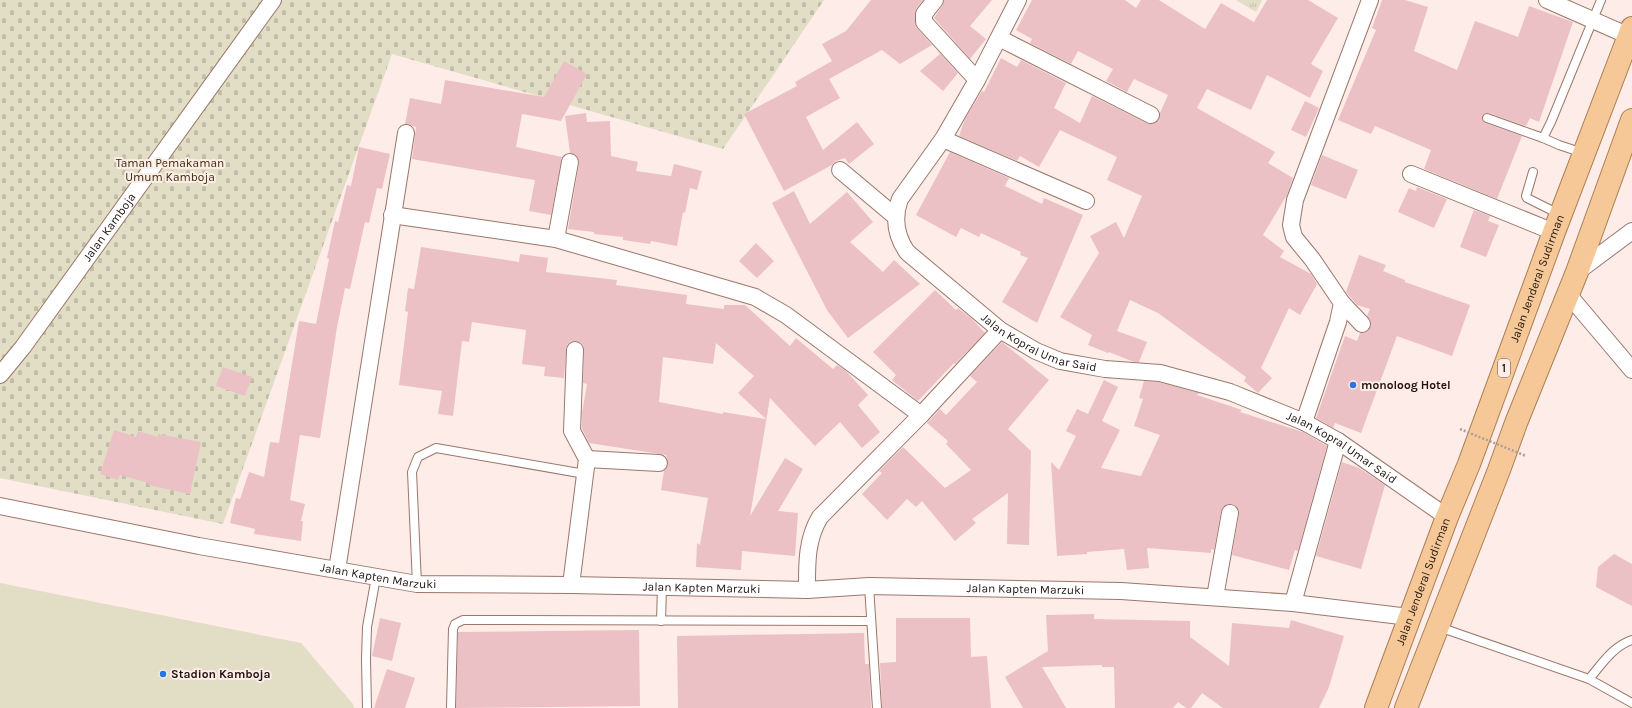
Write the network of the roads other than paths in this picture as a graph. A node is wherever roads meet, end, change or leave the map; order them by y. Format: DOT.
graph roads {
  1 [pos="273,0"];
  2 [pos="935,0"];
  3 [pos="1018,0"];
  4 [pos="1370,0"];
  5 [pos="1547,0"];
  6 [pos="1601,0"];
  7 [pos="1592,20"];
  8 [pos="1630,32"];
  9 [pos="999,38"];
  10 [pos="977,80"];
  11 [pos="1151,115"];
  12 [pos="1487,118"];
  13 [pos="1632,120"];
  14 [pos="406,133"];
  15 [pos="1543,138"];
  16 [pos="943,139"];
  17 [pos="1584,153"];
  18 [pos="570,162"];
  19 [pos="840,170"];
  20 [pos="1533,172"];
  21 [pos="1411,174"];
  22 [pos="1086,201"];
  23 [pos="392,215"];
  24 [pos="896,217"];
  25 [pos="1557,223"];
  26 [pos="1632,231"];
  27 [pos="556,239"];
  28 [pos="1577,272"];
  29 [pos="1567,293"];
  30 [pos="1342,303"];
  31 [pos="1362,324"];
  32 [pos="1000,330"];
  33 [pos="575,350"];
  34 [pos="1632,370"];
  35 [pos="0,375"];
  36 [pos="921,415"];
  37 [pos="1304,422"];
  38 [pos="1338,441"];
  39 [pos="659,463"];
  40 [pos="586,467"];
  41 [pos="0,506"];
  42 [pos="1230,513"];
  43 [pos="1447,517"];
  44 [pos="337,570"];
  45 [pos="376,577"];
  46 [pos="417,584"];
  47 [pos="572,585"];
  48 [pos="869,586"];
  49 [pos="662,587"];
  50 [pos="807,590"];
  51 [pos="1215,597"];
  52 [pos="1293,603"];
  53 [pos="1409,616"];
  54 [pos="661,621"];
  55 [pos="871,622"];
  56 [pos="1438,627"];
  57 [pos="1632,640"];
  58 [pos="1589,679"];
  59 [pos="1632,703"];
  60 [pos="367,708"];
  61 [pos="451,708"];
  62 [pos="877,708"];
  63 [pos="1376,708"];
  64 [pos="1406,708"];
  1 -- 35 [label="street, Jalan Kamboja"];
  2 -- 10 [label="street"];
  3 -- 9 [label="street, Jalan Kopral Umar Said"];
  4 -- 30 [label="street"];
  5 -- 7 [label="street"];
  6 -- 7 [label="lane"];
  7 -- 8 [label="street"];
  7 -- 15 [label="lane"];
  8 -- 17 [label="highway, Jalan Jenderal Sudirman / 1"];
  9 -- 10 [label="street, Jalan Kopral Umar Said"];
  9 -- 11 [label="street"];
  10 -- 16 [label="street, Jalan Kopral Umar Said"];
  12 -- 15 [label="lane"];
  13 -- 28 [label="highway"];
  14 -- 23 [label="street"];
  15 -- 17 [label="lane"];
  16 -- 22 [label="street"];
  16 -- 24 [label="street, Jalan Kopral Umar Said"];
  17 -- 25 [label="highway, Jalan Jenderal Sudirman / 1"];
  18 -- 27 [label="street"];
  19 -- 24 [label="street"];
  20 -- 25 [label="lane"];
  21 -- 25 [label="street"];
  23 -- 27 [label="street"];
  23 -- 44 [label="street"];
  24 -- 32 [label="street, Jalan Kopral Umar Said"];
  25 -- 43 [label="highway, Jalan Jenderal Sudirman / 1"];
  26 -- 28 [label="street"];
  27 -- 36 [label="street"];
  28 -- 29 [label="highway"];
  29 -- 34 [label="street"];
  29 -- 56 [label="highway"];
  30 -- 31 [label="street"];
  30 -- 37 [label="street"];
  32 -- 36 [label="street"];
  32 -- 37 [label="street, Jalan Kopral Umar Said"];
  33 -- 40 [label="street"];
  36 -- 50 [label="street"];
  37 -- 38 [label="street, Jalan Kopral Umar Said"];
  38 -- 43 [label="street, Jalan Kopral Umar Said"];
  38 -- 52 [label="street"];
  39 -- 40 [label="street"];
  40 -- 46 [label="lane"];
  40 -- 47 [label="street"];
  41 -- 44 [label="street, Jalan Kapten Marzuki"];
  42 -- 51 [label="street"];
  43 -- 53 [label="highway, Jalan Jenderal Sudirman / 1"];
  44 -- 45 [label="street, Jalan Kapten Marzuki"];
  45 -- 46 [label="street, Jalan Kapten Marzuki"];
  45 -- 60 [label="lane"];
  46 -- 47 [label="street, Jalan Kapten Marzuki"];
  47 -- 49 [label="street, Jalan Kapten Marzuki"];
  48 -- 50 [label="street, Jalan Kapten Marzuki"];
  48 -- 51 [label="street, Jalan Kapten Marzuki"];
  48 -- 55 [label="lane"];
  49 -- 50 [label="street, Jalan Kapten Marzuki"];
  49 -- 54 [label="lane"];
  51 -- 52 [label="street, Jalan Kapten Marzuki"];
  52 -- 53 [label="street, Jalan Kapten Marzuki"];
  53 -- 63 [label="highway, Jalan Jenderal Sudirman / 1"];
  54 -- 55 [label="lane"];
  54 -- 61 [label="lane"];
  55 -- 62 [label="lane"];
  56 -- 58 [label="lane"];
  56 -- 64 [label="highway"];
  57 -- 58 [label="lane"];
  58 -- 59 [label="lane"];
}
